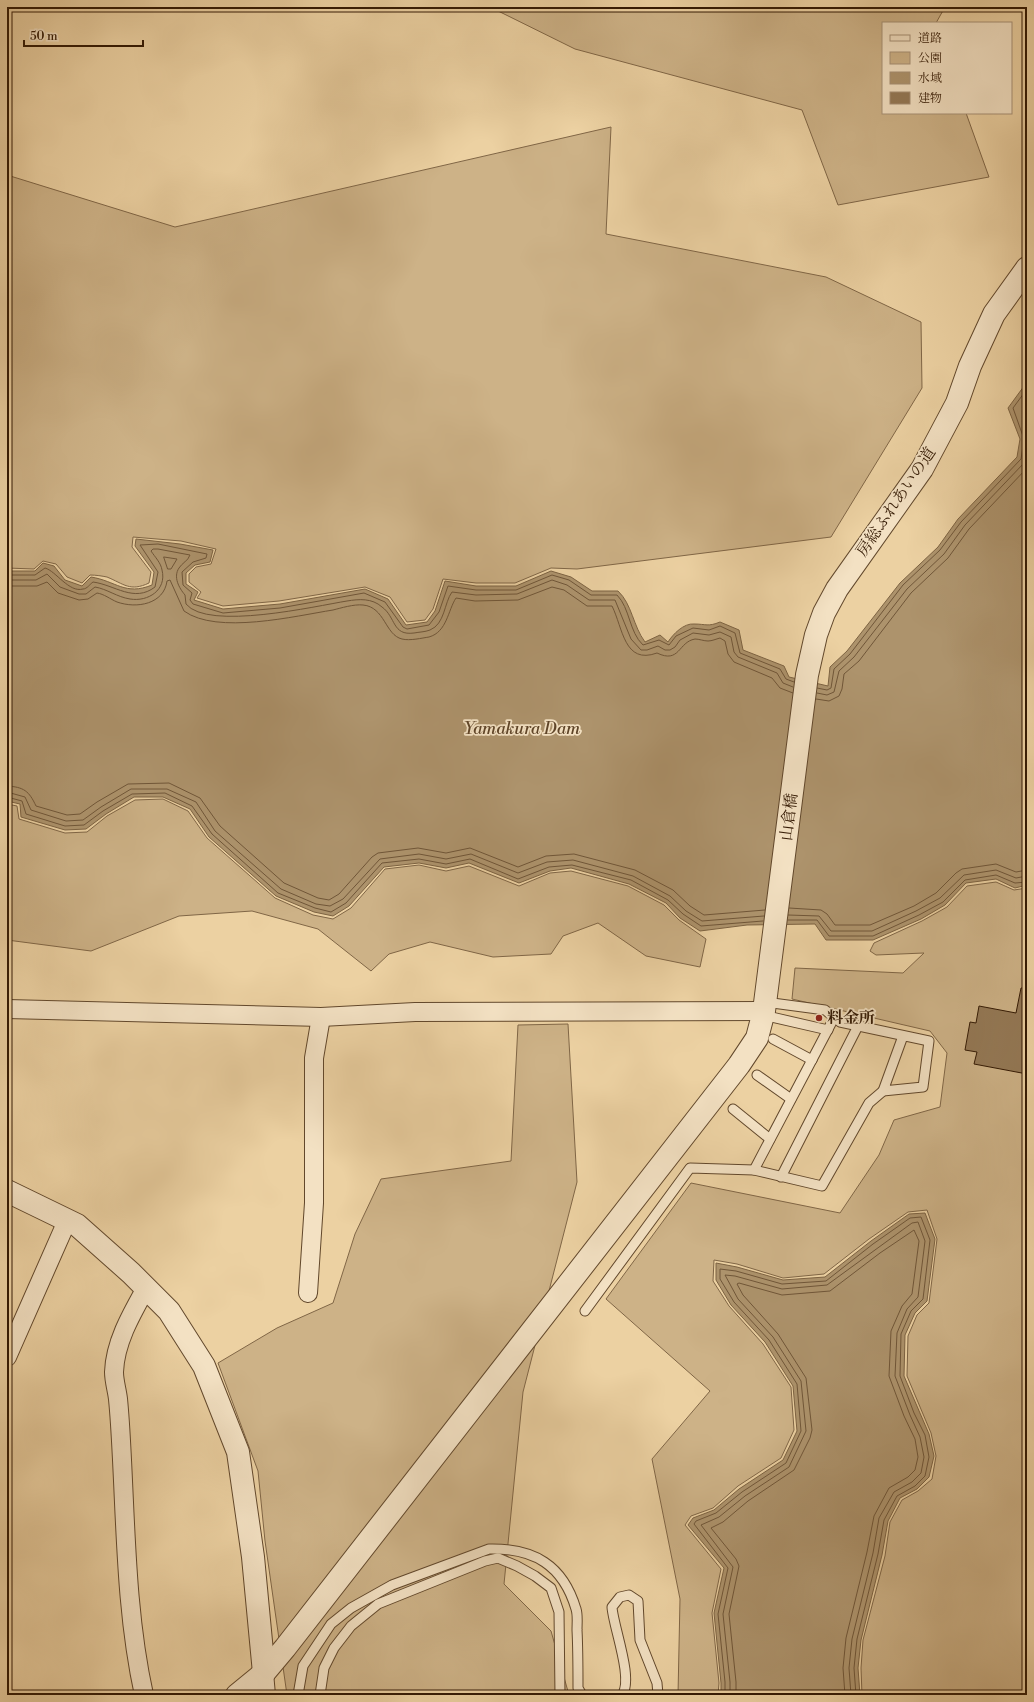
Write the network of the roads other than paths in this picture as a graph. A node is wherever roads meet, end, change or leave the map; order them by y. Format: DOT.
graph roads {
  1 [pos="1027,268"];
  2 [pos="807,676"];
  3 [pos="7,1009"];
  4 [pos="764,1009"];
  5 [pos="321,1017"];
  6 [pos="837,1020"];
  7 [pos="858,1026"];
  8 [pos="828,1030"];
  9 [pos="903,1036"];
  10 [pos="773,1039"];
  11 [pos="812,1060"];
  12 [pos="757,1075"];
  13 [pos="883,1091"];
  14 [pos="791,1100"];
  15 [pos="733,1109"];
  16 [pos="770,1139"];
  17 [pos="754,1170"];
  18 [pos="781,1177"];
  19 [pos="7,1191"];
  20 [pos="67,1221"];
  21 [pos="146,1288"];
  22 [pos="308,1293"];
  23 [pos="585,1311"];
  24 [pos="7,1357"];
  25 [pos="264,1673"];
  26 [pos="144,1695"];
  27 [pos="236,1695"];
  28 [pos="266,1695"];
  29 [pos="298,1695"];
  30 [pos="320,1695"];
  31 [pos="560,1695"];
  32 [pos="582,1695"];
  33 [pos="622,1695"];
  34 [pos="658,1695"];
  1 -- 2 [label="street, 房総ふれあいの道"];
  2 -- 4 [label="street, 山倉橋"];
  3 -- 5 [label="street"];
  4 -- 5 [label="street"];
  4 -- 6 [label="lane"];
  4 -- 8 [label="lane"];
  4 -- 25 [label="street, 山倉橋"];
  5 -- 22 [label="street"];
  6 -- 7 [label="lane"];
  6 -- 8 [label="lane"];
  7 -- 9 [label="lane"];
  7 -- 18 [label="lane"];
  8 -- 11 [label="lane"];
  9 -- 13 [label="lane"];
  9 -- 13 [label="lane"];
  10 -- 11 [label="lane"];
  11 -- 14 [label="lane"];
  12 -- 14 [label="lane"];
  13 -- 18 [label="lane"];
  14 -- 16 [label="lane"];
  15 -- 16 [label="lane"];
  16 -- 17 [label="lane"];
  17 -- 18 [label="lane"];
  17 -- 23 [label="lane"];
  19 -- 20 [label="street"];
  20 -- 21 [label="street"];
  20 -- 24 [label="street"];
  21 -- 25 [label="street"];
  21 -- 26 [label="street"];
  25 -- 27 [label="street, 山倉橋"];
  25 -- 28 [label="street"];
  29 -- 32 [label="lane"];
  30 -- 31 [label="lane"];
  33 -- 34 [label="lane"];
}
